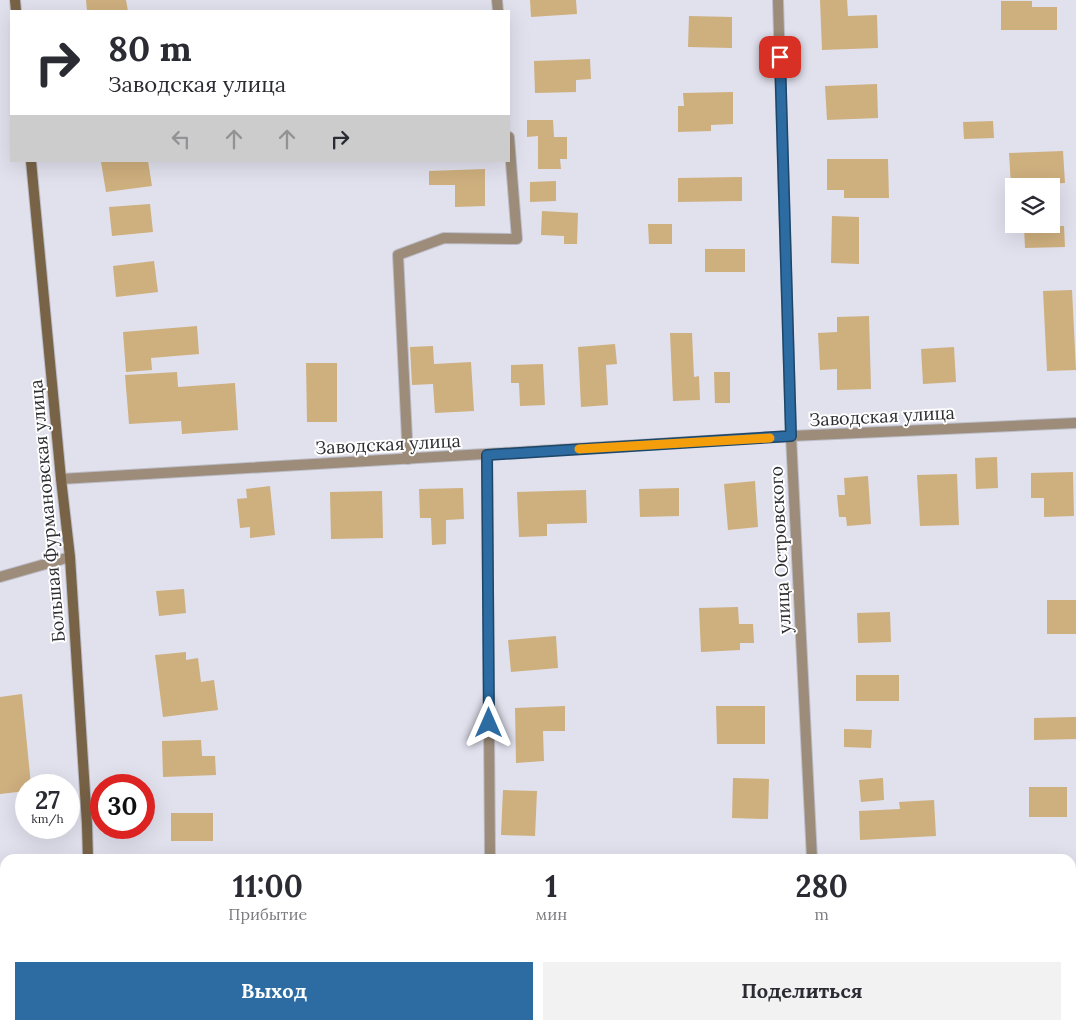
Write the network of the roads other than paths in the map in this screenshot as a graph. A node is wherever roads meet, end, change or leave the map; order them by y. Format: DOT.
graph roads {
  1 [pos="778,0"];
  2 [pos="510,150"];
  3 [pos="31,162"];
  4 [pos="1076,423"];
  5 [pos="791,436"];
  6 [pos="487,455"];
  7 [pos="408,459"];
  8 [pos="61,479"];
  9 [pos="70,557"];
  10 [pos="0,577"];
  11 [pos="88,854"];
  12 [pos="490,854"];
  13 [pos="812,854"];
  1 -- 5 [label="street, улица Островского"];
  2 -- 7 [label="street"];
  3 -- 8 [label="main road, Большая Фурмановская улица"];
  4 -- 5 [label="street, Заводская улица"];
  5 -- 6 [label="street, Заводская улица"];
  5 -- 13 [label="street, улица Островского"];
  6 -- 7 [label="street, Заводская улица"];
  6 -- 12 [label="street"];
  7 -- 8 [label="street, Заводская улица"];
  8 -- 9 [label="main road, Большая Фурмановская улица"];
  9 -- 10 [label="street"];
  9 -- 11 [label="main road, Большая Фурмановская улица"];
}
